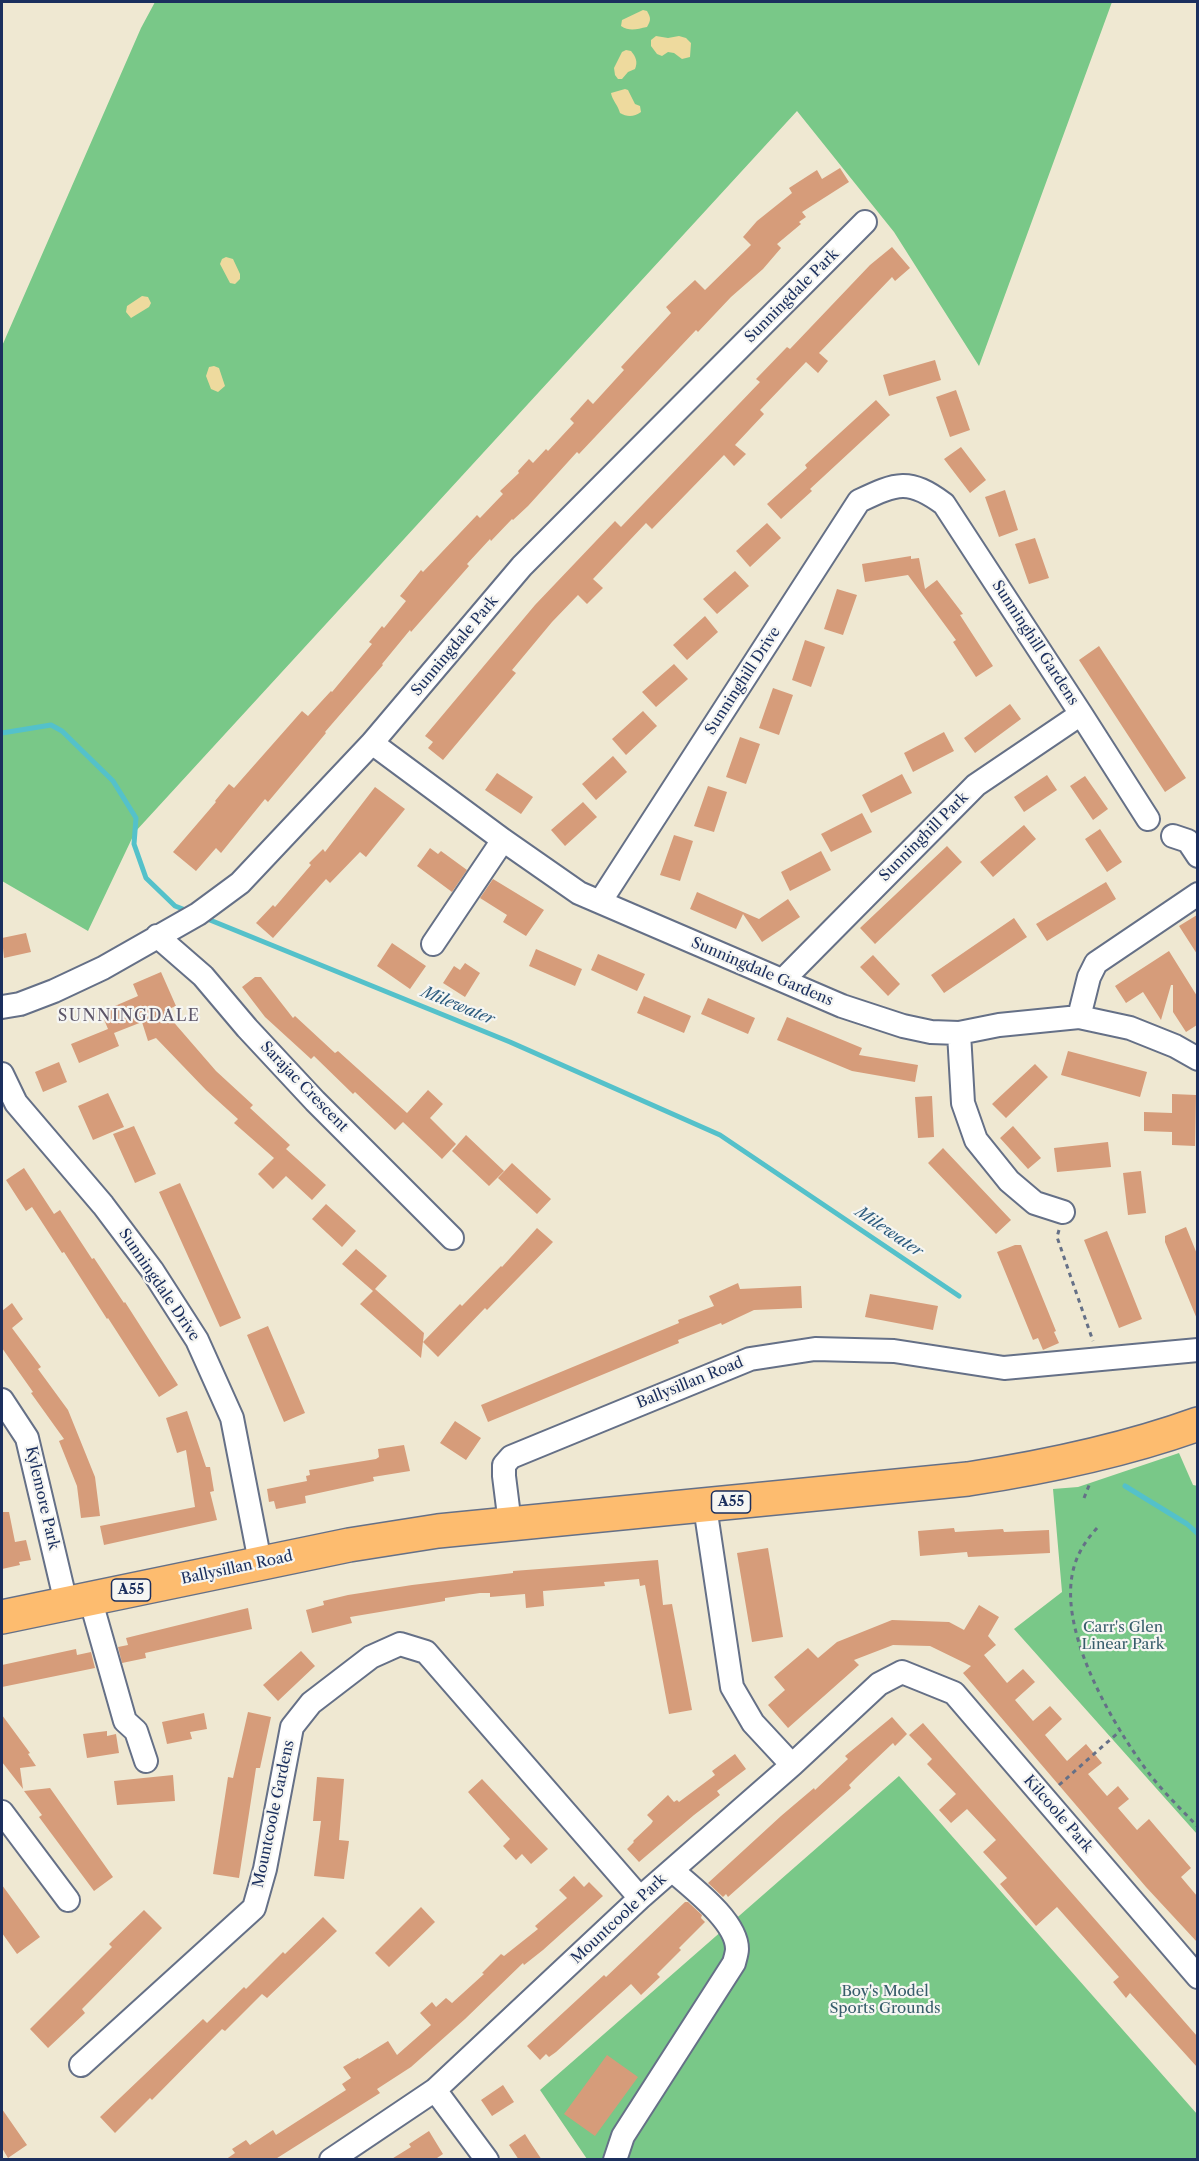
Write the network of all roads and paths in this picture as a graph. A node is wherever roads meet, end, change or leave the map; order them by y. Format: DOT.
graph roads {
  1 [pos="865,222"];
  2 [pos="905,485"];
  3 [pos="1082,714"];
  4 [pos="372,743"];
  5 [pos="1148,819"];
  6 [pos="1173,836"];
  7 [pos="503,840"];
  8 [pos="1197,856"];
  9 [pos="1197,894"];
  10 [pos="600,902"];
  11 [pos="157,936"];
  12 [pos="433,944"];
  13 [pos="783,980"];
  14 [pos="2,1007"];
  15 [pos="1079,1017"];
  16 [pos="959,1033"];
  17 [pos="1197,1059"];
  18 [pos="2,1074"];
  19 [pos="1063,1212"];
  20 [pos="452,1238"];
  21 [pos="1197,1350"];
  22 [pos="1100,1359"];
  23 [pos="2,1400"];
  24 [pos="1197,1424"];
  25 [pos="707,1504"];
  26 [pos="510,1524"];
  27 [pos="1097,1528"];
  28 [pos="260,1562"];
  29 [pos="78,1600"];
  30 [pos="2,1617"];
  31 [pos="902,1672"];
  32 [pos="1120,1731"];
  33 [pos="146,1761"];
  34 [pos="792,1765"];
  35 [pos="1044,1797"];
  36 [pos="2,1812"];
  37 [pos="1197,1827"];
  38 [pos="672,1870"];
  39 [pos="640,1898"];
  40 [pos="68,1900"];
  41 [pos="1197,1977"];
  42 [pos="81,2065"];
  43 [pos="435,2090"];
  44 [pos="331,2160"];
  45 [pos="487,2160"];
  46 [pos="615,2160"];
  1 -- 4 [label="street, Sunningdale Park"];
  2 -- 3 [label="street, Sunninghill Gardens"];
  2 -- 10 [label="street, Sunninghill Drive"];
  3 -- 5 [label="street, Sunninghill Gardens"];
  3 -- 13 [label="street, Sunninghill Park"];
  4 -- 7 [label="street, Sunningdale Gardens"];
  4 -- 11 [label="street, Sunningdale Park"];
  6 -- 8 [label="street"];
  7 -- 10 [label="street, Sunningdale Gardens"];
  7 -- 12 [label="street"];
  9 -- 15 [label="street"];
  10 -- 13 [label="street, Sunningdale Gardens"];
  11 -- 14 [label="street, Sunningdale Park"];
  11 -- 20 [label="street, Sarajac Crescent"];
  13 -- 16 [label="street, Sunningdale Gardens"];
  15 -- 16 [label="street, Sunningdale Gardens"];
  15 -- 17 [label="street, Sunningdale Gardens"];
  16 -- 19 [label="street"];
  18 -- 28 [label="street, Sunningdale Drive"];
  19 -- 22 [label="path"];
  21 -- 22 [label="street, Ballysillan Road"];
  22 -- 26 [label="street, Ballysillan Road"];
  23 -- 29 [label="street, Kylemore Park"];
  24 -- 25 [label="highway, Ballysillan Road / A55"];
  25 -- 26 [label="highway, Ballysillan Road / A55"];
  25 -- 34 [label="street"];
  26 -- 28 [label="highway, Ballysillan Road / A55"];
  27 -- 32 [label="path"];
  28 -- 29 [label="highway, Ballysillan Road / A55"];
  29 -- 30 [label="highway, Ballysillan Road / A55"];
  29 -- 33 [label="street, Kylemore Park"];
  31 -- 34 [label="street, Mountcoole Park"];
  31 -- 35 [label="street, Kilcoole Park"];
  32 -- 35 [label="path"];
  32 -- 37 [label="path"];
  34 -- 38 [label="street, Mountcoole Park"];
  35 -- 41 [label="street, Kilcoole Park"];
  36 -- 40 [label="street"];
  38 -- 39 [label="street, Mountcoole Park"];
  38 -- 46 [label="street"];
  39 -- 42 [label="street, Mountcoole Gardens"];
  39 -- 43 [label="street, Mountcoole Park"];
  43 -- 44 [label="street, Mountcoole Park"];
  43 -- 45 [label="street"];
}
